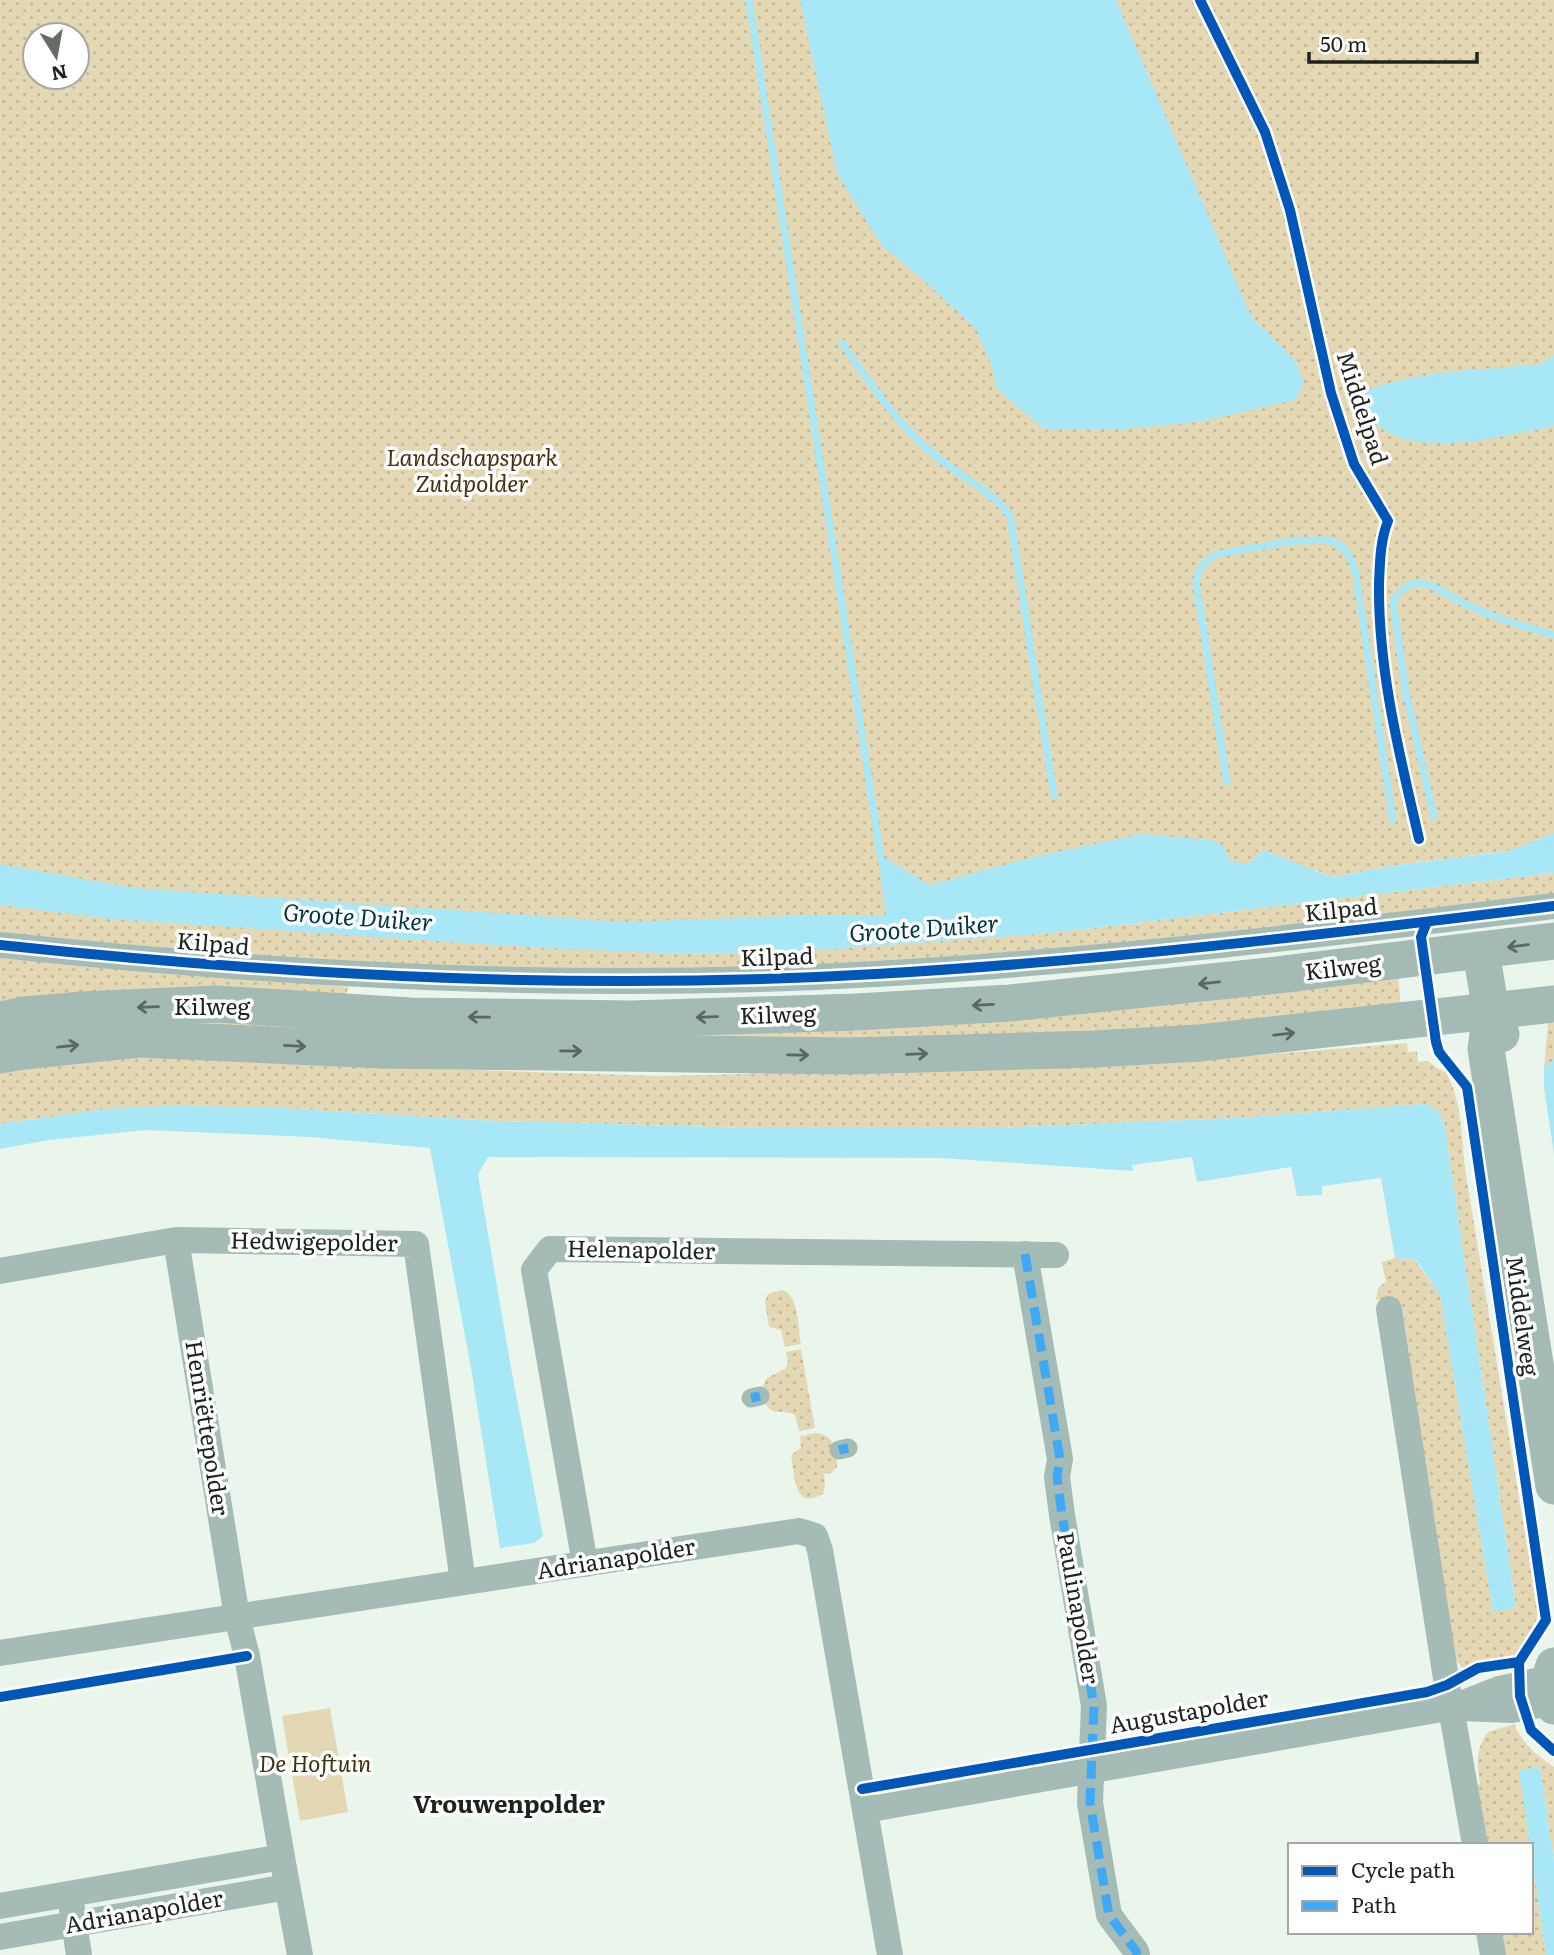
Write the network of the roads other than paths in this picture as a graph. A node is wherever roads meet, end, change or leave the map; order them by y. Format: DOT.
graph roads {
  1 [pos="1554,906"];
  2 [pos="1554,941"];
  3 [pos="0,945"];
  4 [pos="1481,951"];
  5 [pos="1554,1004"];
  6 [pos="1491,1012"];
  7 [pos="0,1020"];
  8 [pos="0,1055"];
  9 [pos="176,1240"];
  10 [pos="1025,1254"];
  11 [pos="1056,1255"];
  12 [pos="0,1271"];
  13 [pos="1389,1309"];
  14 [pos="1554,1320"];
  15 [pos="1554,1486"];
  16 [pos="585,1564"];
  17 [pos="463,1582"];
  18 [pos="237,1617"];
  19 [pos="0,1653"];
  20 [pos="1552,1688"];
  21 [pos="1452,1707"];
  22 [pos="1091,1771"];
  23 [pos="865,1810"];
  24 [pos="1475,1843"];
  25 [pos="282,1857"];
  26 [pos="288,1887"];
  27 [pos="69,1894"];
  28 [pos="1,1898"];
  29 [pos="74,1925"];
  30 [pos="1489,1934"];
  31 [pos="0,1937"];
  32 [pos="79,1955"];
  33 [pos="300,1955"];
  34 [pos="890,1955"];
  35 [pos="1137,1955"];
  36 [pos="1493,1955"];
  1 -- 3 [label="street, Kilpad"];
  2 -- 4 [label="main road, Kilweg, one-way"];
  4 -- 6 [label="main road, Middelweg"];
  4 -- 7 [label="main road, Kilweg, one-way"];
  5 -- 6 [label="main road, Kilweg"];
  8 -- 6 [label="main road, Kilweg, one-way"];
  6 -- 14 [label="main road, Middelweg"];
  6 -- 15 [label="main road, Middelweg"];
  9 -- 12 [label="street, Hedwigepolder"];
  9 -- 17 [label="street, Hedwigepolder"];
  9 -- 18 [label="street, Henriëttepolder"];
  10 -- 11 [label="street, Helenapolder"];
  10 -- 16 [label="street, Helenapolder"];
  10 -- 22 [label="street, Paulinapolder"];
  13 -- 21 [label="street"];
  16 -- 17 [label="street, Adrianapolder"];
  16 -- 23 [label="street, Adrianapolder"];
  17 -- 18 [label="street, Adrianapolder"];
  18 -- 19 [label="street"];
  18 -- 25 [label="street"];
  20 -- 21 [label="street, Augustapolder"];
  21 -- 22 [label="street, Augustapolder"];
  21 -- 24 [label="street"];
  22 -- 23 [label="street, Augustapolder"];
  22 -- 35 [label="street, Paulinapolder"];
  23 -- 34 [label="street, Adrianapolder"];
  25 -- 26 [label="street"];
  25 -- 27 [label="street, Adrianapolder"];
  26 -- 29 [label="street, Adrianapolder"];
  26 -- 33 [label="street"];
  27 -- 28 [label="street, Adrianapolder"];
  27 -- 29 [label="street"];
  29 -- 31 [label="street, Adrianapolder"];
  29 -- 32 [label="street"];
  30 -- 36 [label="street"];
}
